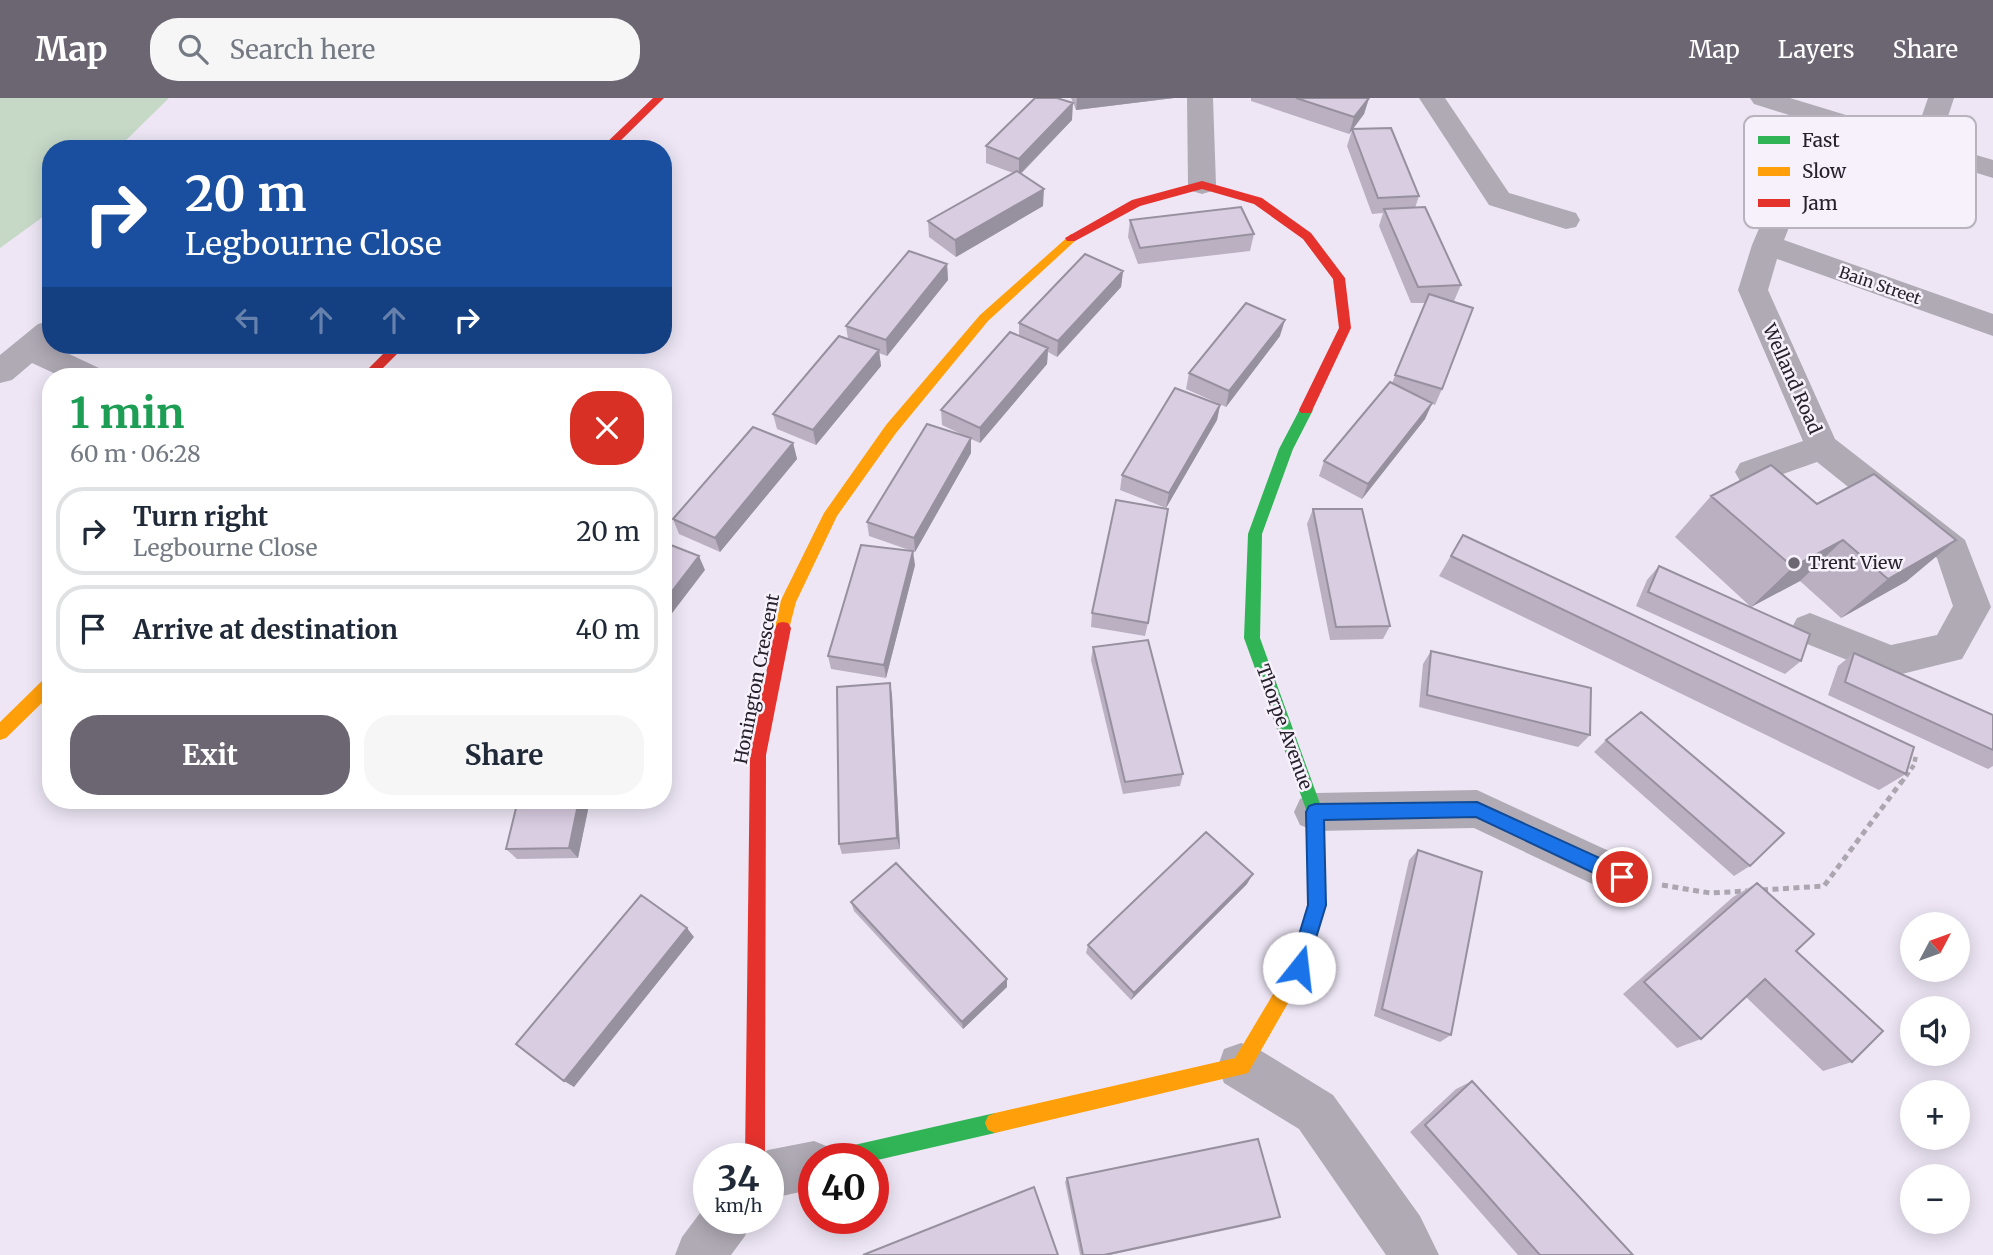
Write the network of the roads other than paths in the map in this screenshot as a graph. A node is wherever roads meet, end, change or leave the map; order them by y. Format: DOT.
graph roads {
  1 [pos="659,98"];
  2 [pos="1200,98"];
  3 [pos="1432,98"];
  4 [pos="1763,98"];
  5 [pos="1941,98"];
  6 [pos="1820,116"];
  7 [pos="1935,116"];
  8 [pos="615,140"];
  9 [pos="1976,164"];
  10 [pos="1993,169"];
  11 [pos="1202,185"];
  12 [pos="1566,220"];
  13 [pos="1773,228"];
  14 [pos="1766,245"];
  15 [pos="1993,325"];
  16 [pos="40,340"];
  17 [pos="59,354"];
  18 [pos="390,354"];
  19 [pos="77,368"];
  20 [pos="376,368"];
  21 [pos="1,372"];
  22 [pos="1822,447"];
  23 [pos="1752,472"];
  24 [pos="1810,629"];
  25 [pos="42,692"];
  26 [pos="0,733"];
  27 [pos="1315,812"];
  28 [pos="1622,877"];
  29 [pos="1241,1066"];
  30 [pos="755,1143"];
  31 [pos="889,1147"];
  32 [pos="715,1234"];
  33 [pos="700,1255"];
  34 [pos="1414,1255"];
  1 -- 8 [label="street"];
  2 -- 11 [label="street"];
  3 -- 12 [label="street"];
  4 -- 6 [label="street"];
  5 -- 7 [label="street"];
  9 -- 10 [label="street"];
  11 -- 27 [label="street, Thorpe Avenue"];
  11 -- 30 [label="street, Honington Crescent"];
  13 -- 14 [label="street, Welland Road"];
  14 -- 15 [label="street, Bain Street"];
  14 -- 22 [label="street, Welland Road"];
  16 -- 21 [label="street"];
  17 -- 19 [label="street"];
  18 -- 20 [label="street"];
  22 -- 23 [label="street"];
  22 -- 24 [label="street, Welland Road"];
  25 -- 26 [label="street"];
  27 -- 28 [label="street"];
  27 -- 29 [label="street, Thorpe Avenue"];
  29 -- 31 [label="street"];
  29 -- 34 [label="street"];
  32 -- 33 [label="street"];
}
